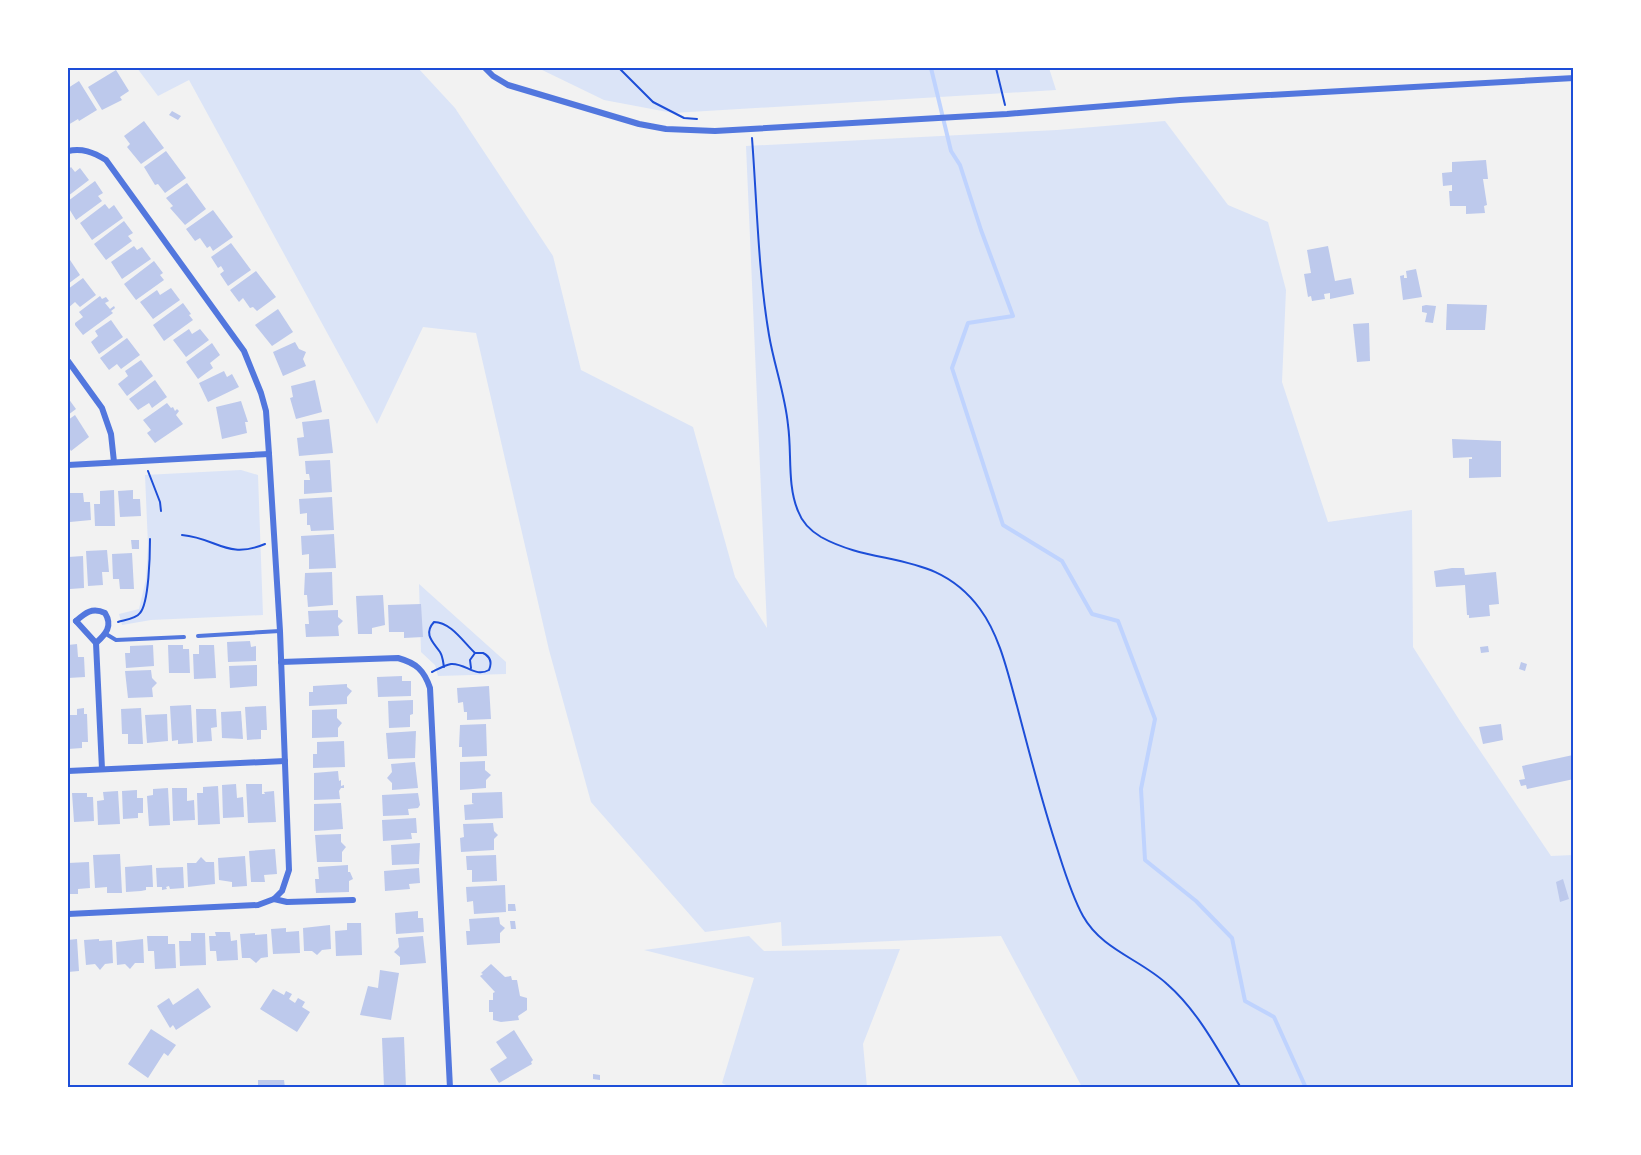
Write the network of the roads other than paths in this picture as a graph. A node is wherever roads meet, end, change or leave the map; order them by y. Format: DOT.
graph roads {
  1 [pos="485,68"];
  2 [pos="1574,78"];
  3 [pos="68,151"];
  4 [pos="68,361"];
  5 [pos="269,454"];
  6 [pos="114,462"];
  7 [pos="68,465"];
  8 [pos="68,621"];
  9 [pos="76,621"];
  10 [pos="280,631"];
  11 [pos="106,634"];
  12 [pos="198,636"];
  13 [pos="184,637"];
  14 [pos="96,643"];
  15 [pos="281,662"];
  16 [pos="285,761"];
  17 [pos="102,769"];
  18 [pos="68,771"];
  19 [pos="274,899"];
  20 [pos="353,900"];
  21 [pos="68,914"];
  22 [pos="450,1088"];
  1 -- 2 [label="street"];
  3 -- 5 [label="street"];
  4 -- 6 [label="street"];
  5 -- 6 [label="street"];
  5 -- 10 [label="street"];
  6 -- 7 [label="street"];
  8 -- 9 [label="street"];
  9 -- 11 [label="street"];
  9 -- 14 [label="street"];
  10 -- 12 [label="lane"];
  10 -- 15 [label="street"];
  11 -- 13 [label="lane"];
  11 -- 14 [label="street"];
  14 -- 17 [label="street"];
  15 -- 16 [label="street"];
  15 -- 22 [label="street"];
  16 -- 17 [label="street"];
  16 -- 19 [label="street"];
  17 -- 18 [label="street"];
  19 -- 20 [label="street"];
  19 -- 21 [label="street"];
}
